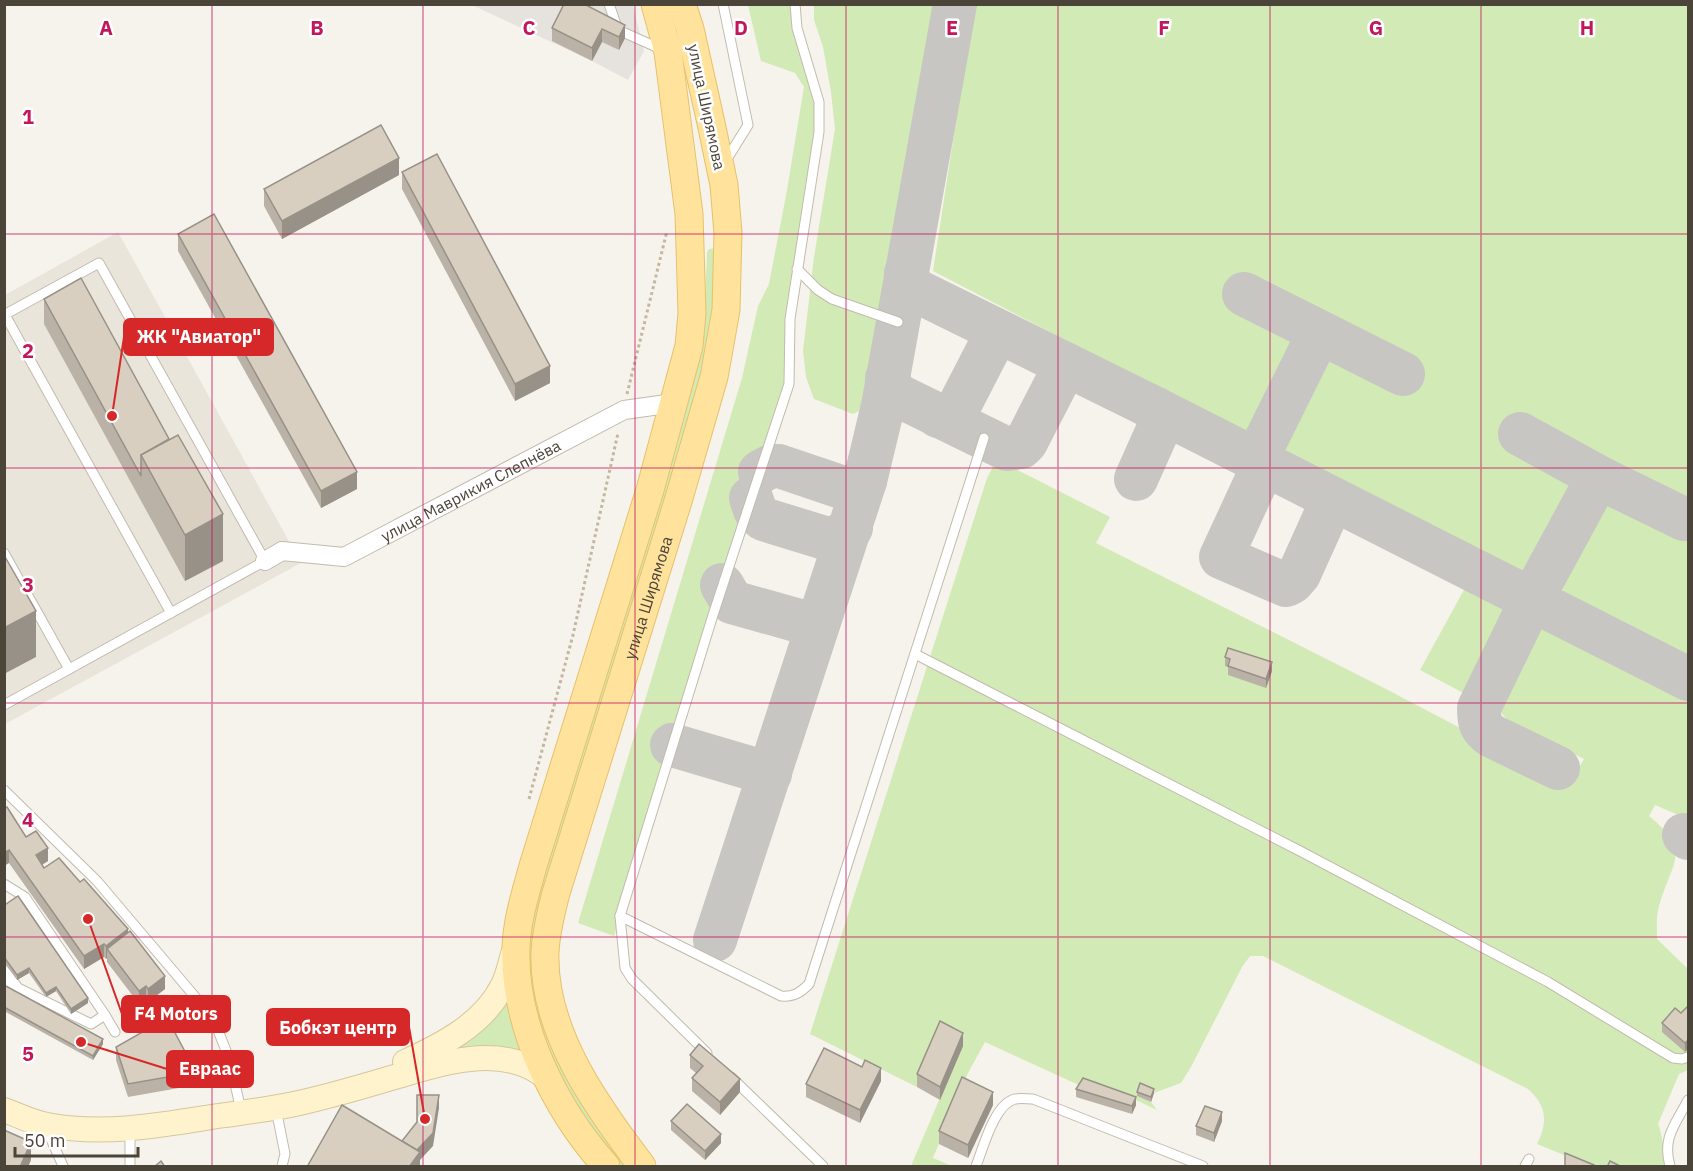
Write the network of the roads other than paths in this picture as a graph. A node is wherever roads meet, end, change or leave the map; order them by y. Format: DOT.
graph roads {
  1 [pos="609,4"];
  2 [pos="655,4"];
  3 [pos="682,4"];
  4 [pos="723,4"];
  5 [pos="795,4"];
  6 [pos="608,25"];
  7 [pos="618,30"];
  8 [pos="668,52"];
  9 [pos="707,107"];
  10 [pos="679,123"];
  11 [pos="721,169"];
  12 [pos="728,249"];
  13 [pos="691,256"];
  14 [pos="797,269"];
  15 [pos="5,315"];
  16 [pos="898,322"];
  17 [pos="674,403"];
  18 [pos="984,438"];
  19 [pos="4,553"];
  20 [pos="265,561"];
  21 [pos="171,613"];
  22 [pos="915,654"];
  23 [pos="69,669"];
  24 [pos="4,705"];
  25 [pos="4,790"];
  26 [pos="4,884"];
  27 [pos="620,916"];
  28 [pos="516,946"];
  29 [pos="4,970"];
  30 [pos="4,981"];
  31 [pos="17,987"];
  32 [pos="105,1016"];
  33 [pos="115,1032"];
  34 [pos="1689,1057"];
  35 [pos="715,1061"];
  36 [pos="723,1069"];
  37 [pos="547,1078"];
  38 [pos="1689,1100"];
  39 [pos="287,1105"];
  40 [pos="4,1110"];
  41 [pos="242,1113"];
  42 [pos="45,1125"];
  43 [pos="130,1128"];
  44 [pos="63,1167"];
  45 [pos="130,1167"];
  46 [pos="282,1167"];
  47 [pos="606,1167"];
  48 [pos="642,1167"];
  49 [pos="823,1167"];
  50 [pos="976,1167"];
  51 [pos="1203,1167"];
  52 [pos="1670,1167"];
  1 -- 7 [label="lane"];
  2 -- 8 [label="main road, улица Ширямова"];
  3 -- 9 [label="main road, улица Ширямова"];
  4 -- 11 [label="lane"];
  5 -- 14 [label="lane"];
  6 -- 7 [label="lane"];
  7 -- 8 [label="lane"];
  8 -- 10 [label="main road, улица Ширямова"];
  9 -- 10 [label="main road"];
  9 -- 11 [label="main road, улица Ширямова"];
  10 -- 13 [label="main road, улица Ширямова"];
  11 -- 12 [label="main road, улица Ширямова"];
  12 -- 13 [label="main road"];
  12 -- 48 [label="main road, улица Ширямова"];
  13 -- 17 [label="main road, улица Ширямова"];
  14 -- 16 [label="lane"];
  14 -- 27 [label="lane"];
  15 -- 20 [label="lane"];
  15 -- 21 [label="lane"];
  17 -- 20 [label="street, улица Маврикия Слепнёва"];
  17 -- 28 [label="main road, улица Ширямова"];
  18 -- 22 [label="lane"];
  19 -- 23 [label="lane"];
  20 -- 21 [label="lane"];
  21 -- 23 [label="lane"];
  22 -- 27 [label="lane"];
  22 -- 34 [label="lane"];
  23 -- 24 [label="lane"];
  25 -- 41 [label="lane"];
  26 -- 32 [label="lane"];
  27 -- 35 [label="lane"];
  28 -- 37 [label="main road, улица Ширямова"];
  28 -- 39 [label="street"];
  29 -- 31 [label="lane"];
  30 -- 31 [label="lane"];
  31 -- 32 [label="lane"];
  32 -- 33 [label="lane"];
  36 -- 49 [label="lane"];
  37 -- 39 [label="street"];
  37 -- 47 [label="main road, улица Ширямова"];
  38 -- 52 [label="lane"];
  39 -- 41 [label="street"];
  39 -- 46 [label="lane"];
  40 -- 42 [label="street"];
  41 -- 43 [label="street"];
  42 -- 43 [label="street"];
  42 -- 44 [label="lane"];
  43 -- 45 [label="lane"];
  50 -- 51 [label="lane"];
}
